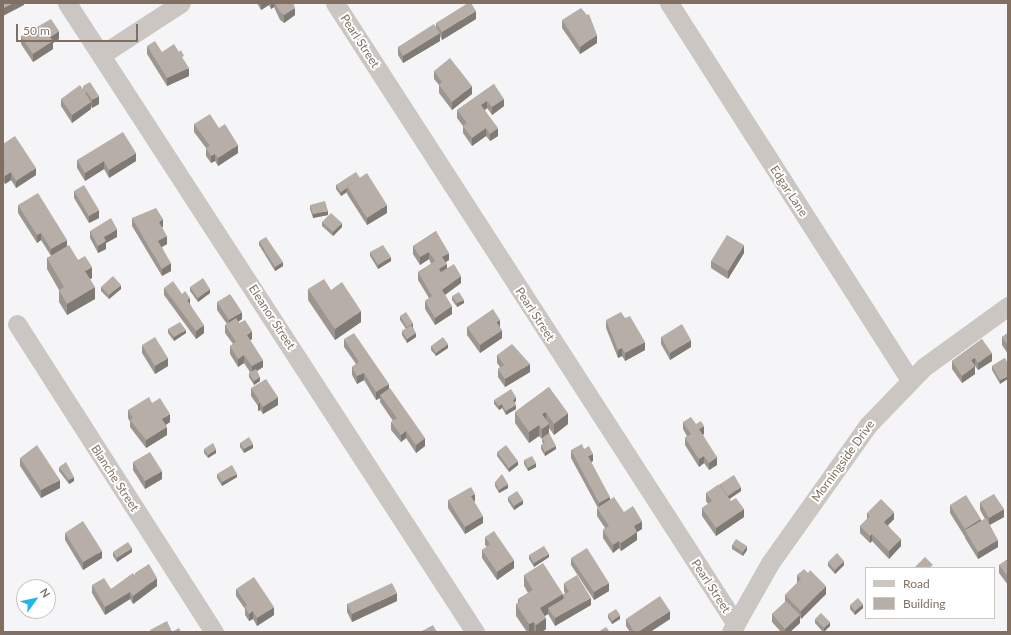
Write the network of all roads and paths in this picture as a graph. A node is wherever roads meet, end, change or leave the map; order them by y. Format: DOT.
graph roads {
  1 [pos="67,3"];
  2 [pos="181,3"];
  3 [pos="335,3"];
  4 [pos="669,3"];
  5 [pos="101,54"];
  6 [pos="1008,306"];
  7 [pos="17,324"];
  8 [pos="910,380"];
  9 [pos="734,628"];
  10 [pos="214,632"];
  11 [pos="475,632"];
  1 -- 5 [label="street, Eleanor Street"];
  2 -- 5 [label="street"];
  3 -- 9 [label="street, Pearl Street"];
  4 -- 8 [label="street, Edgar Lane"];
  5 -- 11 [label="street, Eleanor Street"];
  6 -- 8 [label="street, Morningside Drive"];
  7 -- 10 [label="street, Blanche Street"];
  8 -- 9 [label="street, Morningside Drive"];
}
